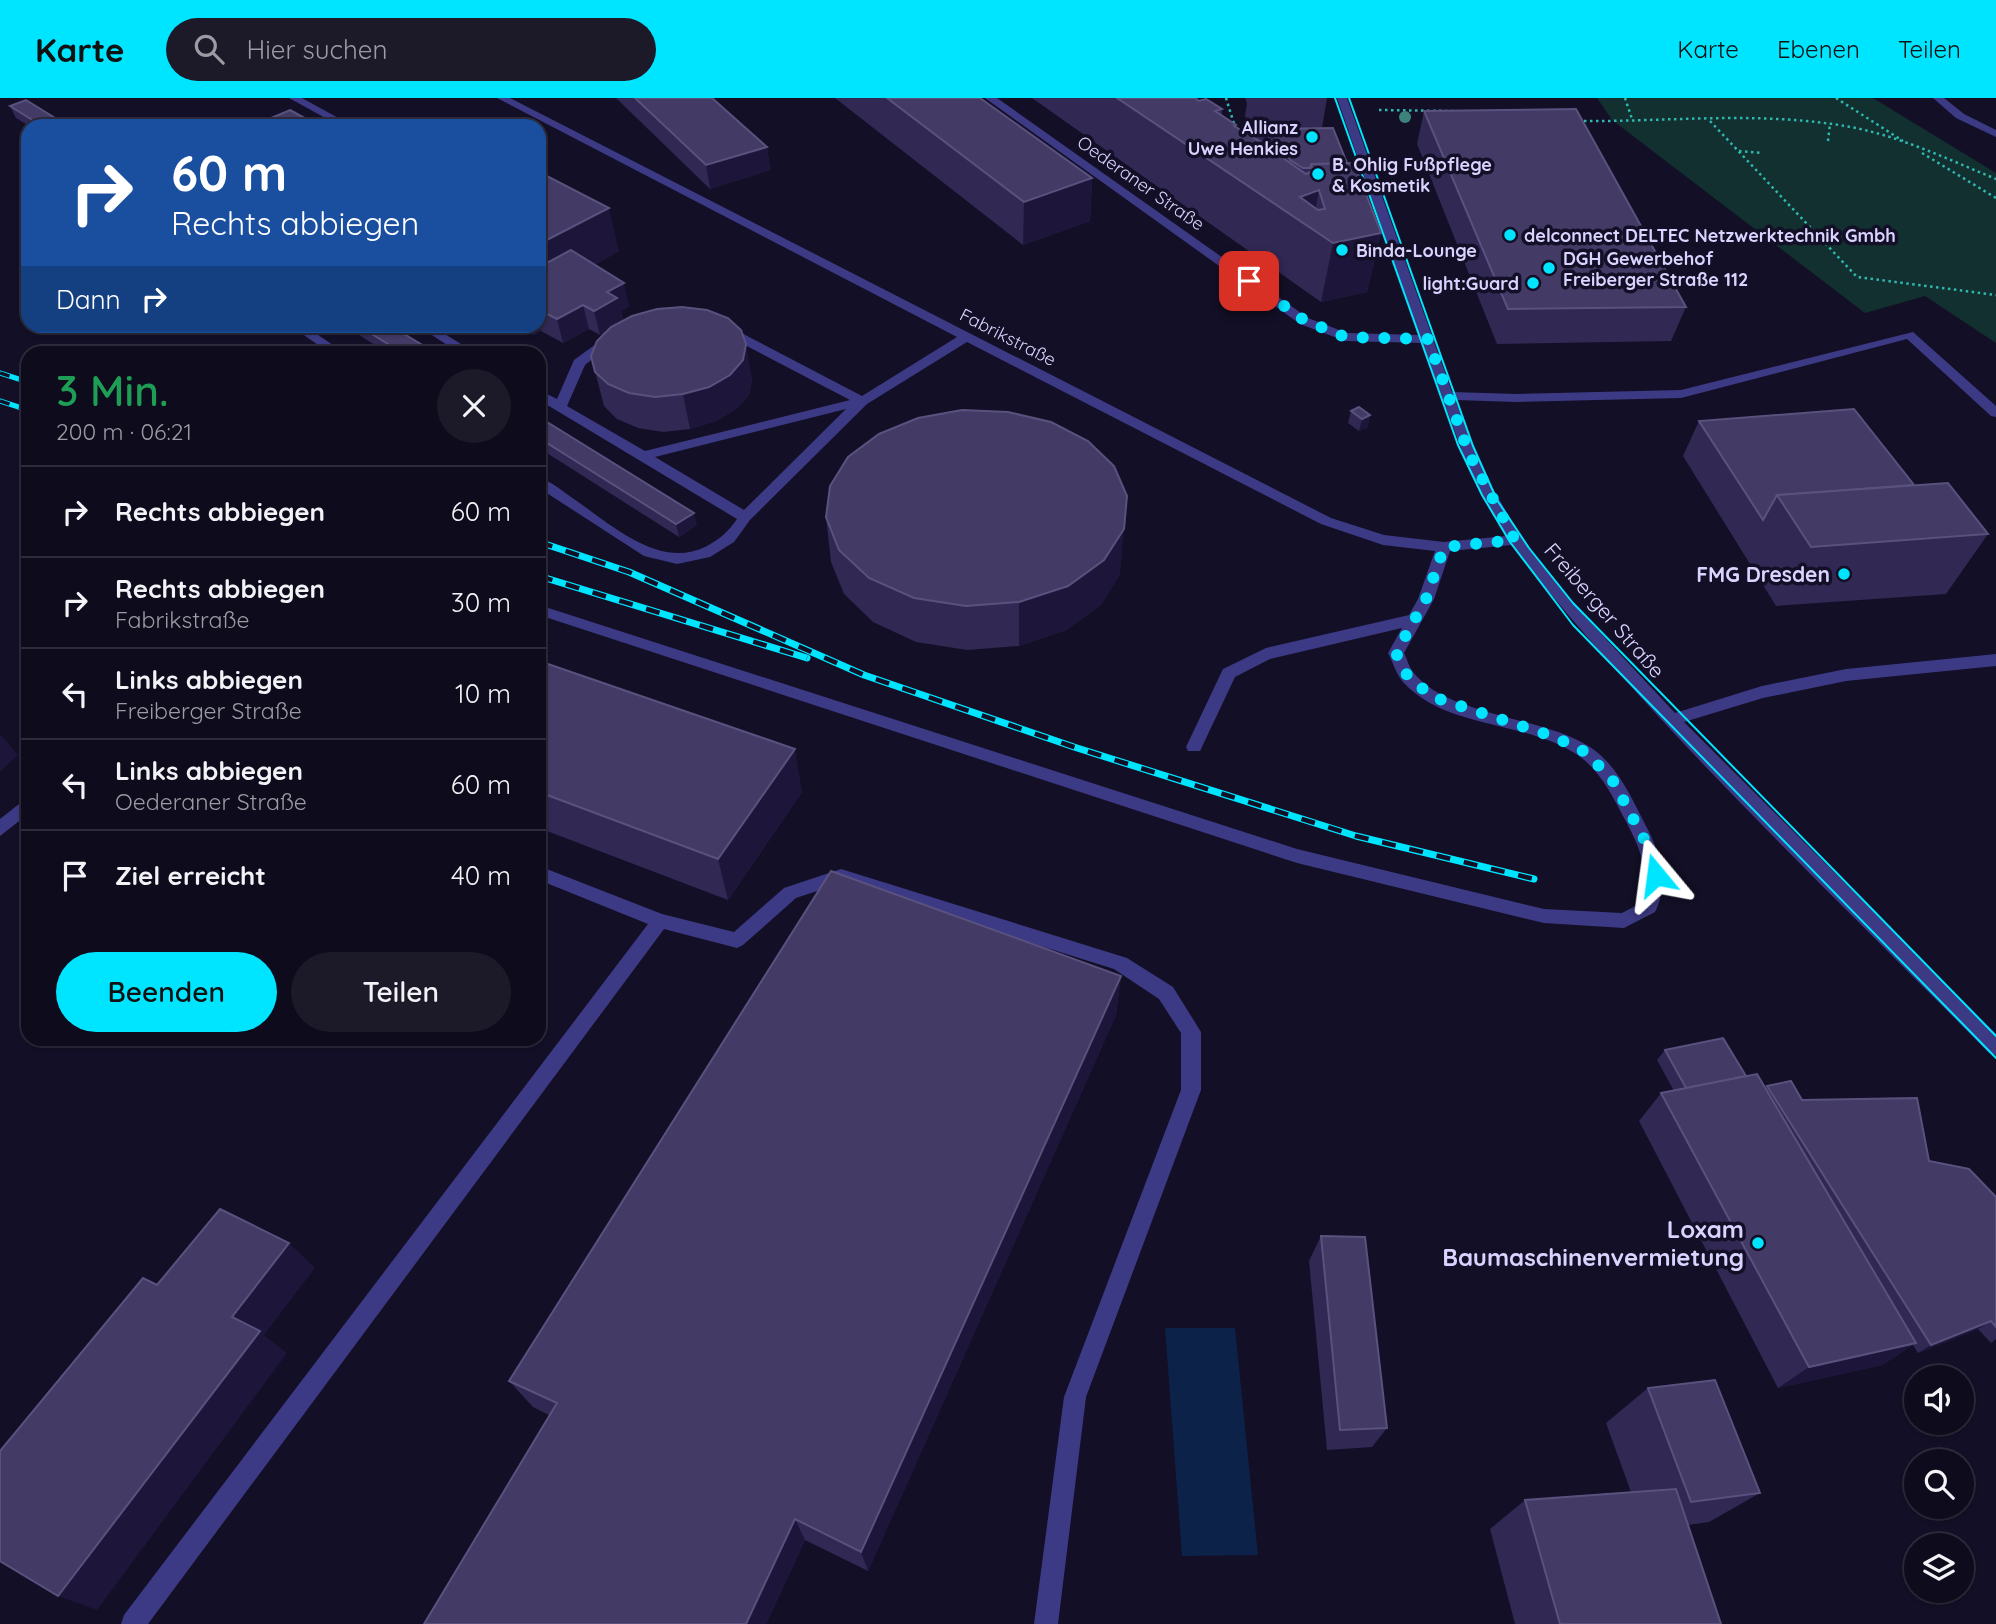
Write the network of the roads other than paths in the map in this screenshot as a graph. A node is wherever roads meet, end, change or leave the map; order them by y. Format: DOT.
graph roads {
  1 [pos="294,98"];
  2 [pos="502,98"];
  3 [pos="990,98"];
  4 [pos="1938,98"];
  5 [pos="1344,104"];
  6 [pos="334,119"];
  7 [pos="543,119"];
  8 [pos="546,121"];
  9 [pos="1996,134"];
  10 [pos="716,328"];
  11 [pos="308,333"];
  12 [pos="436,333"];
  13 [pos="624,334"];
  14 [pos="966,337"];
  15 [pos="1428,339"];
  16 [pos="328,346"];
  17 [pos="458,346"];
  18 [pos="1447,396"];
  19 [pos="546,398"];
  20 [pos="862,401"];
  21 [pos="560,407"];
  22 [pos="1996,413"];
  23 [pos="643,456"];
  24 [pos="546,487"];
  25 [pos="746,517"];
  26 [pos="1515,540"];
  27 [pos="1444,547"];
  28 [pos="546,612"];
  29 [pos="1412,620"];
  30 [pos="1996,660"];
  31 [pos="1672,720"];
  32 [pos="1194,747"];
  33 [pos="21,810"];
  34 [pos="0,828"];
  35 [pos="546,876"];
  36 [pos="660,921"];
  37 [pos="1996,1047"];
  38 [pos="133,1624"];
  39 [pos="1045,1624"];
  1 -- 6 [label="street"];
  2 -- 7 [label="street, Fabrikstraße"];
  3 -- 15 [label="street, Oederaner Straße"];
  4 -- 9 [label="street"];
  5 -- 15 [label="street, Freiberger Straße"];
  8 -- 14 [label="street, Fabrikstraße"];
  10 -- 20 [label="street"];
  11 -- 16 [label="street"];
  12 -- 17 [label="street"];
  13 -- 21 [label="street"];
  14 -- 20 [label="street"];
  14 -- 27 [label="street, Fabrikstraße"];
  15 -- 18 [label="street, Freiberger Straße"];
  18 -- 22 [label="street"];
  18 -- 26 [label="street, Freiberger Straße"];
  19 -- 21 [label="street"];
  20 -- 23 [label="street"];
  20 -- 25 [label="street"];
  21 -- 23 [label="street"];
  23 -- 25 [label="street"];
  24 -- 25 [label="street"];
  26 -- 27 [label="street, Fabrikstraße"];
  26 -- 31 [label="street, Freiberger Straße"];
  27 -- 29 [label="street"];
  28 -- 29 [label="street"];
  29 -- 32 [label="street"];
  30 -- 31 [label="street"];
  31 -- 37 [label="street, Freiberger Straße"];
  33 -- 34 [label="street"];
  35 -- 36 [label="street"];
  36 -- 38 [label="street"];
  36 -- 39 [label="street"];
}
